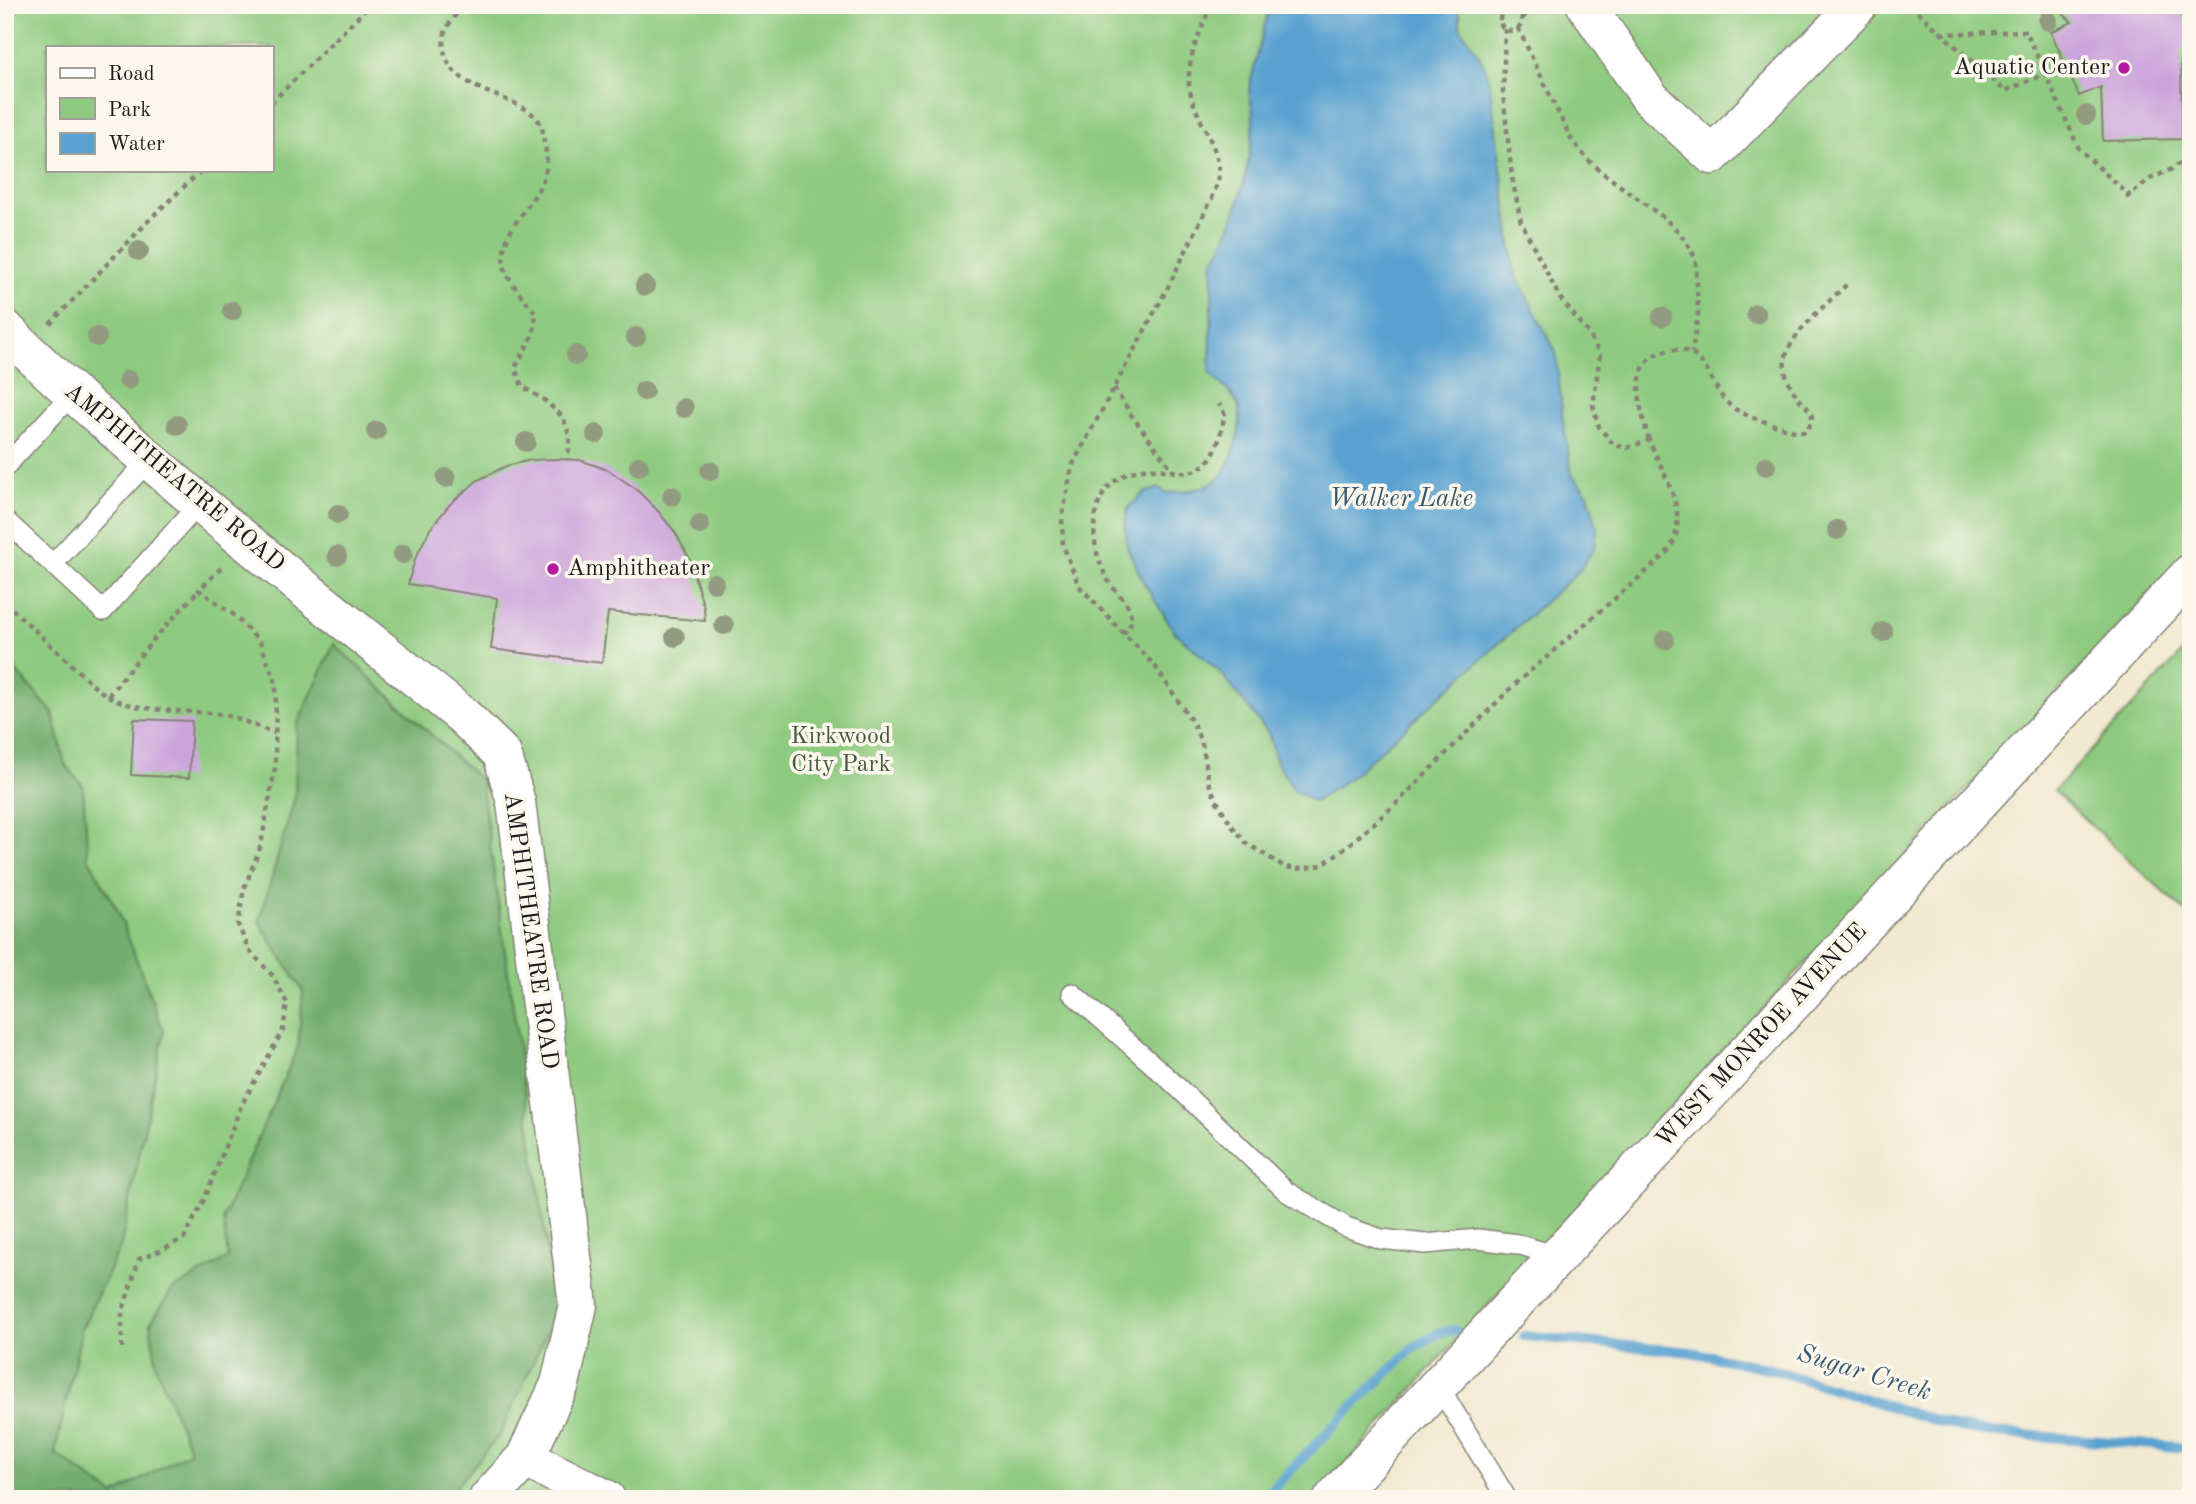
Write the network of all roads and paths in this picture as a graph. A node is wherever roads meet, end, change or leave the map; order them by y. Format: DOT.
graph roads {
  1 [pos="370,5"];
  2 [pos="461,5"];
  3 [pos="1211,5"];
  4 [pos="1496,5"];
  5 [pos="1541,5"];
  6 [pos="1586,5"];
  7 [pos="1910,5"];
  8 [pos="1855,8"];
  9 [pos="1503,12"];
  10 [pos="1522,18"];
  11 [pos="1518,28"];
  12 [pos="1505,29"];
  13 [pos="1941,34"];
  14 [pos="2045,74"];
  15 [pos="273,101"];
  16 [pos="2191,154"];
  17 [pos="200,172"];
  18 [pos="1849,282"];
  19 [pos="15,339"];
  20 [pos="1692,353"];
  21 [pos="1114,388"];
  22 [pos="73,393"];
  23 [pos="1219,404"];
  24 [pos="1649,440"];
  25 [pos="149,460"];
  26 [pos="568,460"];
  27 [pos="5,467"];
  28 [pos="1175,473"];
  29 [pos="200,503"];
  30 [pos="5,520"];
  31 [pos="246,541"];
  32 [pos="53,564"];
  33 [pos="2191,573"];
  34 [pos="199,590"];
  35 [pos="5,602"];
  36 [pos="1123,634"];
  37 [pos="108,696"];
  38 [pos="275,733"];
  39 [pos="1072,993"];
  40 [pos="1558,1256"];
  41 [pos="122,1348"];
  42 [pos="1438,1385"];
  43 [pos="525,1458"];
  44 [pos="488,1499"];
  45 [pos="606,1499"];
  46 [pos="1333,1499"];
  47 [pos="1507,1499"];
  1 -- 15 [label="path"];
  2 -- 26 [label="path"];
  3 -- 21 [label="path"];
  4 -- 9 [label="path"];
  5 -- 10 [label="path"];
  6 -- 8 [label="street"];
  7 -- 13 [label="path"];
  9 -- 10 [label="path"];
  9 -- 12 [label="path"];
  10 -- 11 [label="path"];
  11 -- 12 [label="path"];
  11 -- 20 [label="path"];
  12 -- 24 [label="path"];
  13 -- 14 [label="path"];
  13 -- 14 [label="path"];
  14 -- 16 [label="path"];
  17 -- 19 [label="path"];
  18 -- 20 [label="path"];
  19 -- 22 [label="street, AMPHITHEATRE ROAD"];
  20 -- 24 [label="path"];
  21 -- 28 [label="path"];
  21 -- 36 [label="path"];
  22 -- 25 [label="street, AMPHITHEATRE ROAD"];
  22 -- 27 [label="lane"];
  23 -- 28 [label="path"];
  24 -- 36 [label="path"];
  25 -- 29 [label="street, AMPHITHEATRE ROAD"];
  25 -- 32 [label="lane"];
  28 -- 36 [label="path"];
  29 -- 31 [label="street, AMPHITHEATRE ROAD"];
  29 -- 32 [label="lane"];
  30 -- 32 [label="lane"];
  31 -- 34 [label="path"];
  31 -- 43 [label="street, AMPHITHEATRE ROAD"];
  33 -- 40 [label="street, WEST MONROE AVENUE"];
  34 -- 37 [label="path"];
  34 -- 38 [label="path"];
  35 -- 37 [label="path"];
  37 -- 38 [label="path"];
  38 -- 41 [label="path"];
  39 -- 40 [label="lane"];
  40 -- 42 [label="street, WEST MONROE AVENUE"];
  42 -- 46 [label="street, WEST MONROE AVENUE"];
  42 -- 47 [label="lane"];
  43 -- 44 [label="street, AMPHITHEATRE ROAD"];
  43 -- 45 [label="street"];
}
